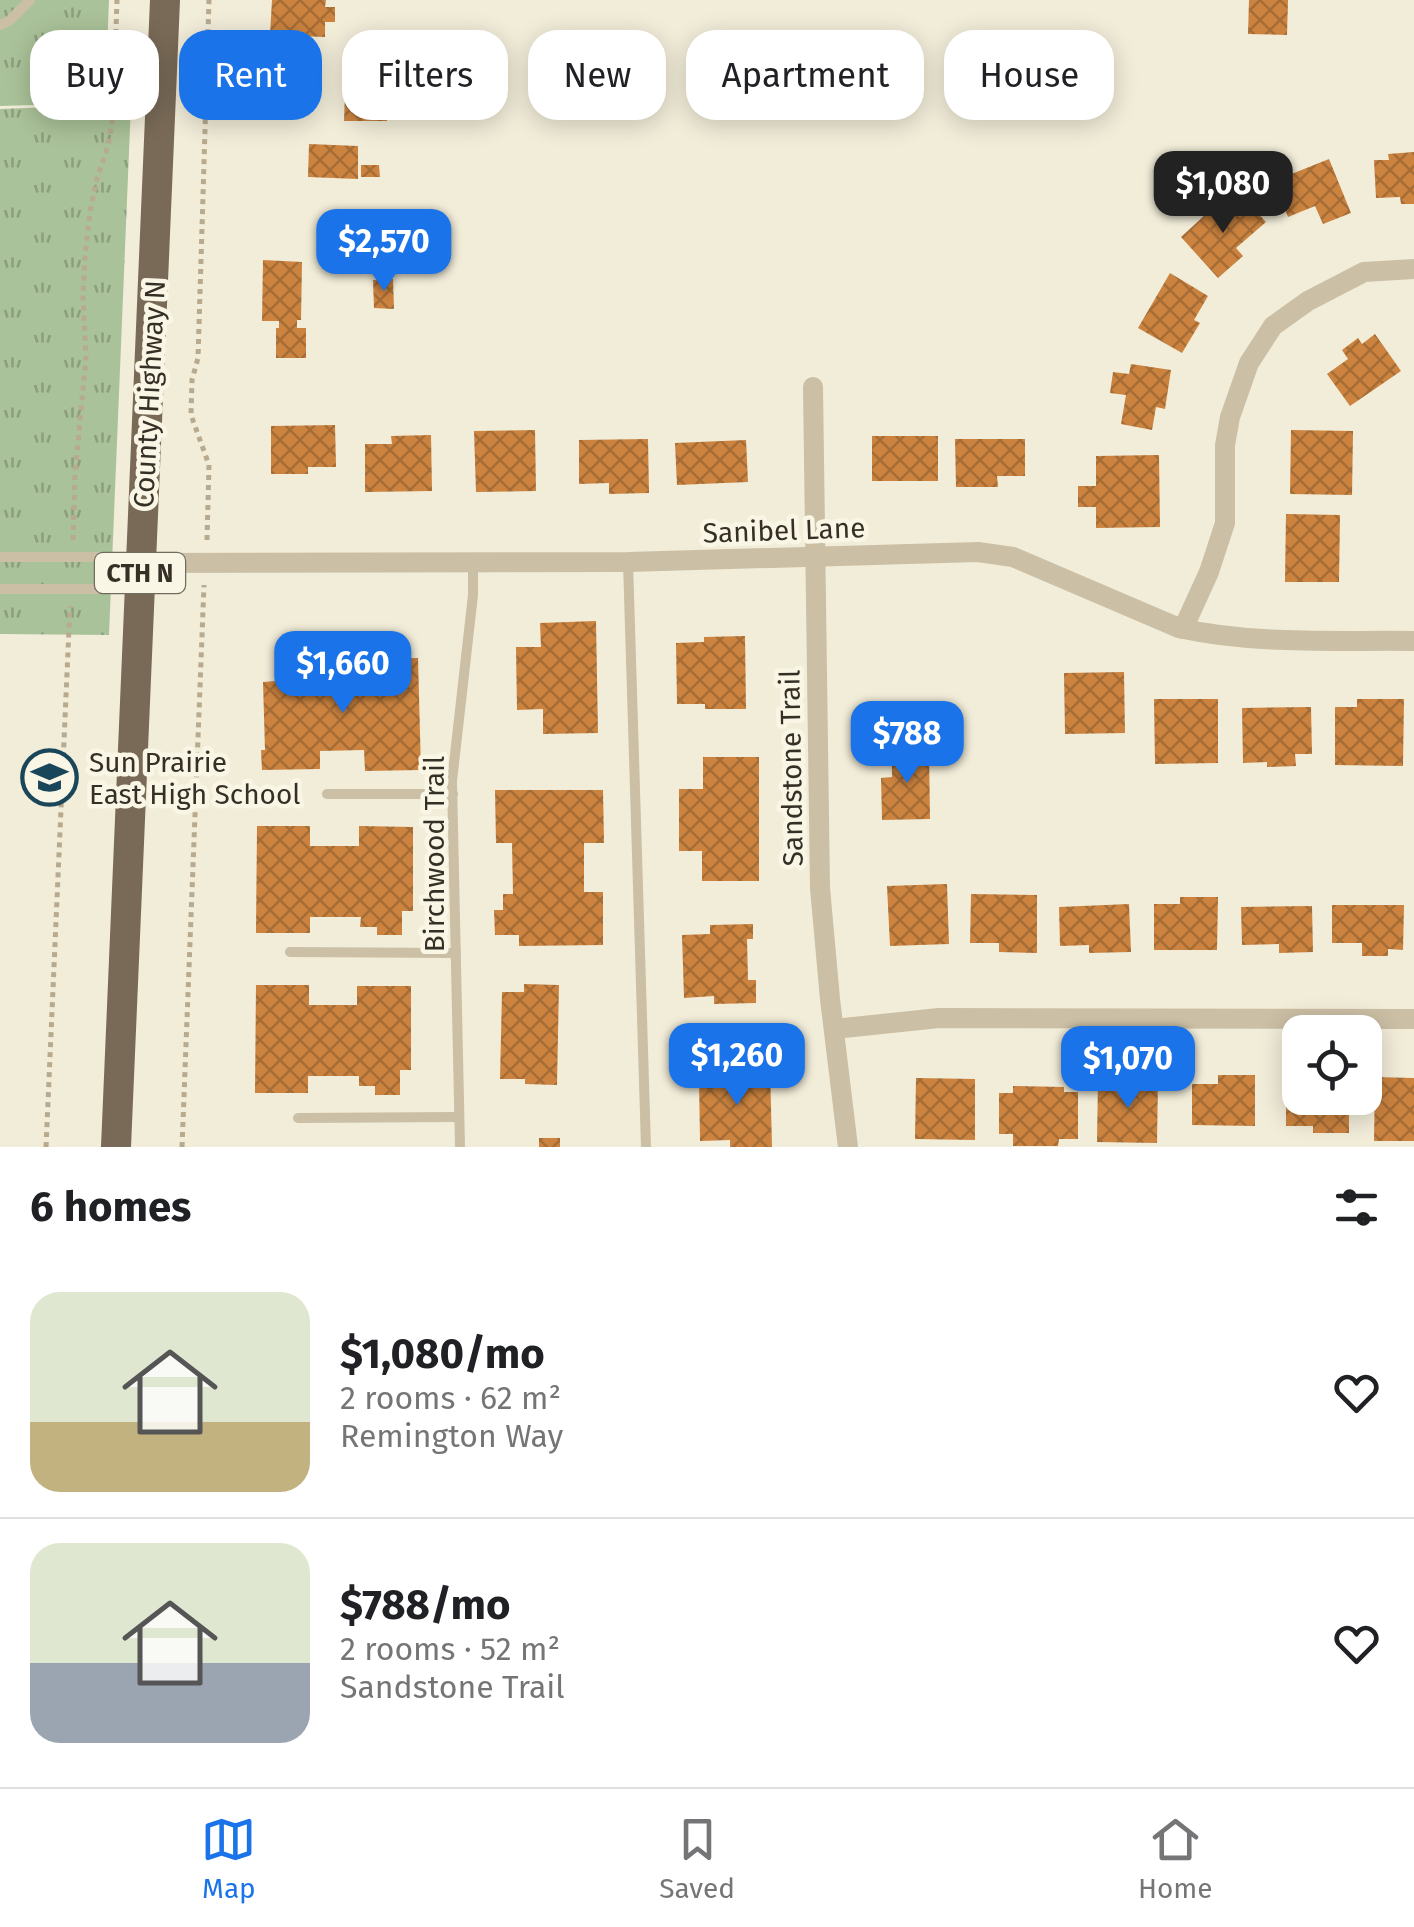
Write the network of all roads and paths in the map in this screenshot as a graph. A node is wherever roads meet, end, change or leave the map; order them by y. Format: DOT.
graph roads {
  1 [pos="30,0"];
  2 [pos="165,0"];
  3 [pos="209,0"];
  4 [pos="0,25"];
  5 [pos="1414,269"];
  6 [pos="812,387"];
  7 [pos="207,541"];
  8 [pos="0,556"];
  9 [pos="816,557"];
  10 [pos="473,562"];
  11 [pos="628,562"];
  12 [pos="140,563"];
  13 [pos="0,589"];
  14 [pos="204,594"];
  15 [pos="1183,629"];
  16 [pos="1414,641"];
  17 [pos="327,794"];
  18 [pos="453,794"];
  19 [pos="290,952"];
  20 [pos="456,952"];
  21 [pos="1414,1019"];
  22 [pos="834,1028"];
  23 [pos="459,1117"];
  24 [pos="298,1118"];
  25 [pos="116,1147"];
  26 [pos="182,1147"];
  27 [pos="460,1147"];
  28 [pos="646,1147"];
  29 [pos="848,1147"];
  1 -- 4 [label="lane"];
  2 -- 12 [label="main road, County Highway N / CTH N"];
  3 -- 7 [label="path"];
  5 -- 15 [label="street"];
  6 -- 9 [label="street, Sandstone Trail"];
  8 -- 12 [label="lane"];
  9 -- 11 [label="street, Sanibel Lane"];
  9 -- 15 [label="street, Sanibel Lane"];
  9 -- 22 [label="street, Sandstone Trail"];
  10 -- 11 [label="street, Sanibel Lane"];
  10 -- 12 [label="street, Sanibel Lane"];
  10 -- 18 [label="lane, Birchwood Trail"];
  11 -- 28 [label="lane"];
  12 -- 13 [label="lane"];
  12 -- 25 [label="main road, County Highway N / CTH N"];
  14 -- 26 [label="path"];
  15 -- 16 [label="street, Sanibel Lane"];
  17 -- 18 [label="lane"];
  18 -- 20 [label="lane, Birchwood Trail"];
  19 -- 20 [label="lane"];
  20 -- 23 [label="lane, Birchwood Trail"];
  21 -- 22 [label="street"];
  22 -- 29 [label="street, Sandstone Trail"];
  23 -- 24 [label="lane"];
  23 -- 27 [label="lane, Birchwood Trail"];
}
